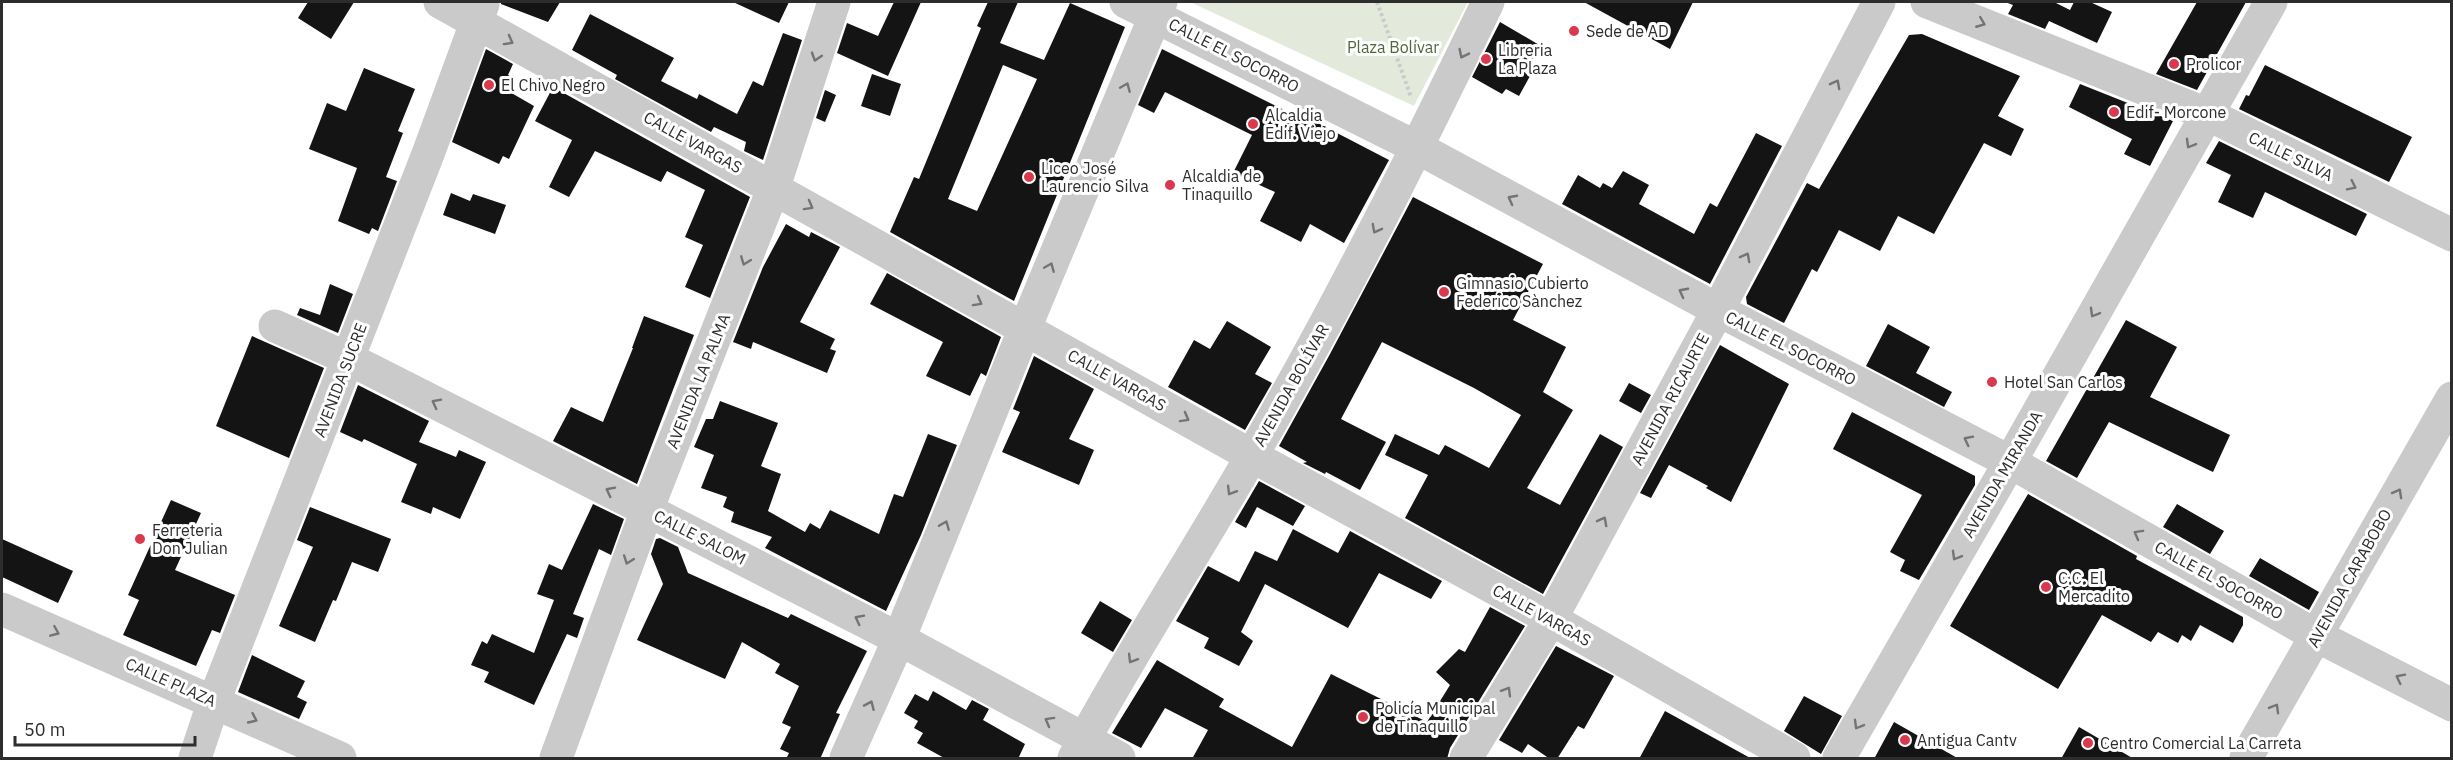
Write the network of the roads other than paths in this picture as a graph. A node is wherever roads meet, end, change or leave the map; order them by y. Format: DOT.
graph roads {
  1 [pos="440,2"];
  2 [pos="834,2"];
  3 [pos="1126,2"];
  4 [pos="1488,2"];
  5 [pos="1879,2"];
  6 [pos="1927,2"];
  7 [pos="2271,2"];
  8 [pos="1158,8"];
  9 [pos="480,12"];
  10 [pos="2207,114"];
  11 [pos="1418,148"];
  12 [pos="774,187"];
  13 [pos="2451,235"];
  14 [pos="1718,310"];
  15 [pos="275,326"];
  16 [pos="1025,328"];
  17 [pos="349,359"];
  18 [pos="2451,398"];
  19 [pos="1252,456"];
  20 [pos="2010,462"];
  21 [pos="647,510"];
  22 [pos="2,609"];
  23 [pos="1551,619"];
  24 [pos="2317,636"];
  25 [pos="899,639"];
  26 [pos="214,701"];
  27 [pos="2451,705"];
  28 [pos="1079,749"];
  29 [pos="195,759"];
  30 [pos="340,759"];
  31 [pos="556,759"];
  32 [pos="846,759"];
  33 [pos="1119,759"];
  34 [pos="1466,759"];
  35 [pos="1794,759"];
  36 [pos="1839,759"];
  37 [pos="2246,759"];
  1 -- 9 [label="street, CALLE VARGAS"];
  2 -- 12 [label="street, AVENIDA LA PALMA, one-way"];
  3 -- 8 [label="street, CALLE EL SOCORRO"];
  4 -- 11 [label="street, AVENIDA BOLÍVAR, one-way"];
  14 -- 5 [label="street, AVENIDA RICAURTE, one-way"];
  6 -- 10 [label="street, CALLE SILVA, one-way"];
  7 -- 10 [label="street, AVENIDA MIRANDA"];
  8 -- 11 [label="street, CALLE EL SOCORRO"];
  16 -- 8 [label="street, one-way"];
  9 -- 12 [label="street, CALLE VARGAS, one-way"];
  9 -- 17 [label="street, AVENIDA SUCRE"];
  10 -- 13 [label="street, CALLE SILVA, one-way"];
  10 -- 20 [label="street, AVENIDA MIRANDA, one-way"];
  14 -- 11 [label="street, CALLE EL SOCORRO, one-way"];
  11 -- 19 [label="street, AVENIDA BOLÍVAR, one-way"];
  12 -- 16 [label="street, CALLE VARGAS, one-way"];
  12 -- 21 [label="street, AVENIDA LA PALMA, one-way"];
  20 -- 14 [label="street, CALLE EL SOCORRO, one-way"];
  23 -- 14 [label="street, AVENIDA RICAURTE, one-way"];
  15 -- 17 [label="street, CALLE SALOM"];
  16 -- 19 [label="street, CALLE VARGAS, one-way"];
  25 -- 16 [label="street, one-way"];
  21 -- 17 [label="street, CALLE SALOM, one-way"];
  17 -- 26 [label="street, AVENIDA SUCRE"];
  24 -- 18 [label="street, AVENIDA CARABOBO, one-way"];
  19 -- 23 [label="street, CALLE VARGAS"];
  19 -- 28 [label="street, AVENIDA BOLÍVAR, one-way"];
  24 -- 20 [label="street, CALLE EL SOCORRO, one-way"];
  20 -- 36 [label="street, AVENIDA MIRANDA, one-way"];
  25 -- 21 [label="street, CALLE SALOM, one-way"];
  21 -- 31 [label="street, AVENIDA LA PALMA, one-way"];
  22 -- 26 [label="street, CALLE PLAZA, one-way"];
  34 -- 23 [label="street, AVENIDA RICAURTE, one-way"];
  23 -- 35 [label="street, CALLE VARGAS"];
  27 -- 24 [label="street, CALLE EL SOCORRO, one-way"];
  37 -- 24 [label="street, AVENIDA CARABOBO, one-way"];
  28 -- 25 [label="street, CALLE SALOM, one-way"];
  32 -- 25 [label="street, one-way"];
  26 -- 29 [label="street, AVENIDA SUCRE"];
  26 -- 30 [label="street, CALLE PLAZA, one-way"];
  28 -- 33 [label="street, CALLE SALOM"];
}
